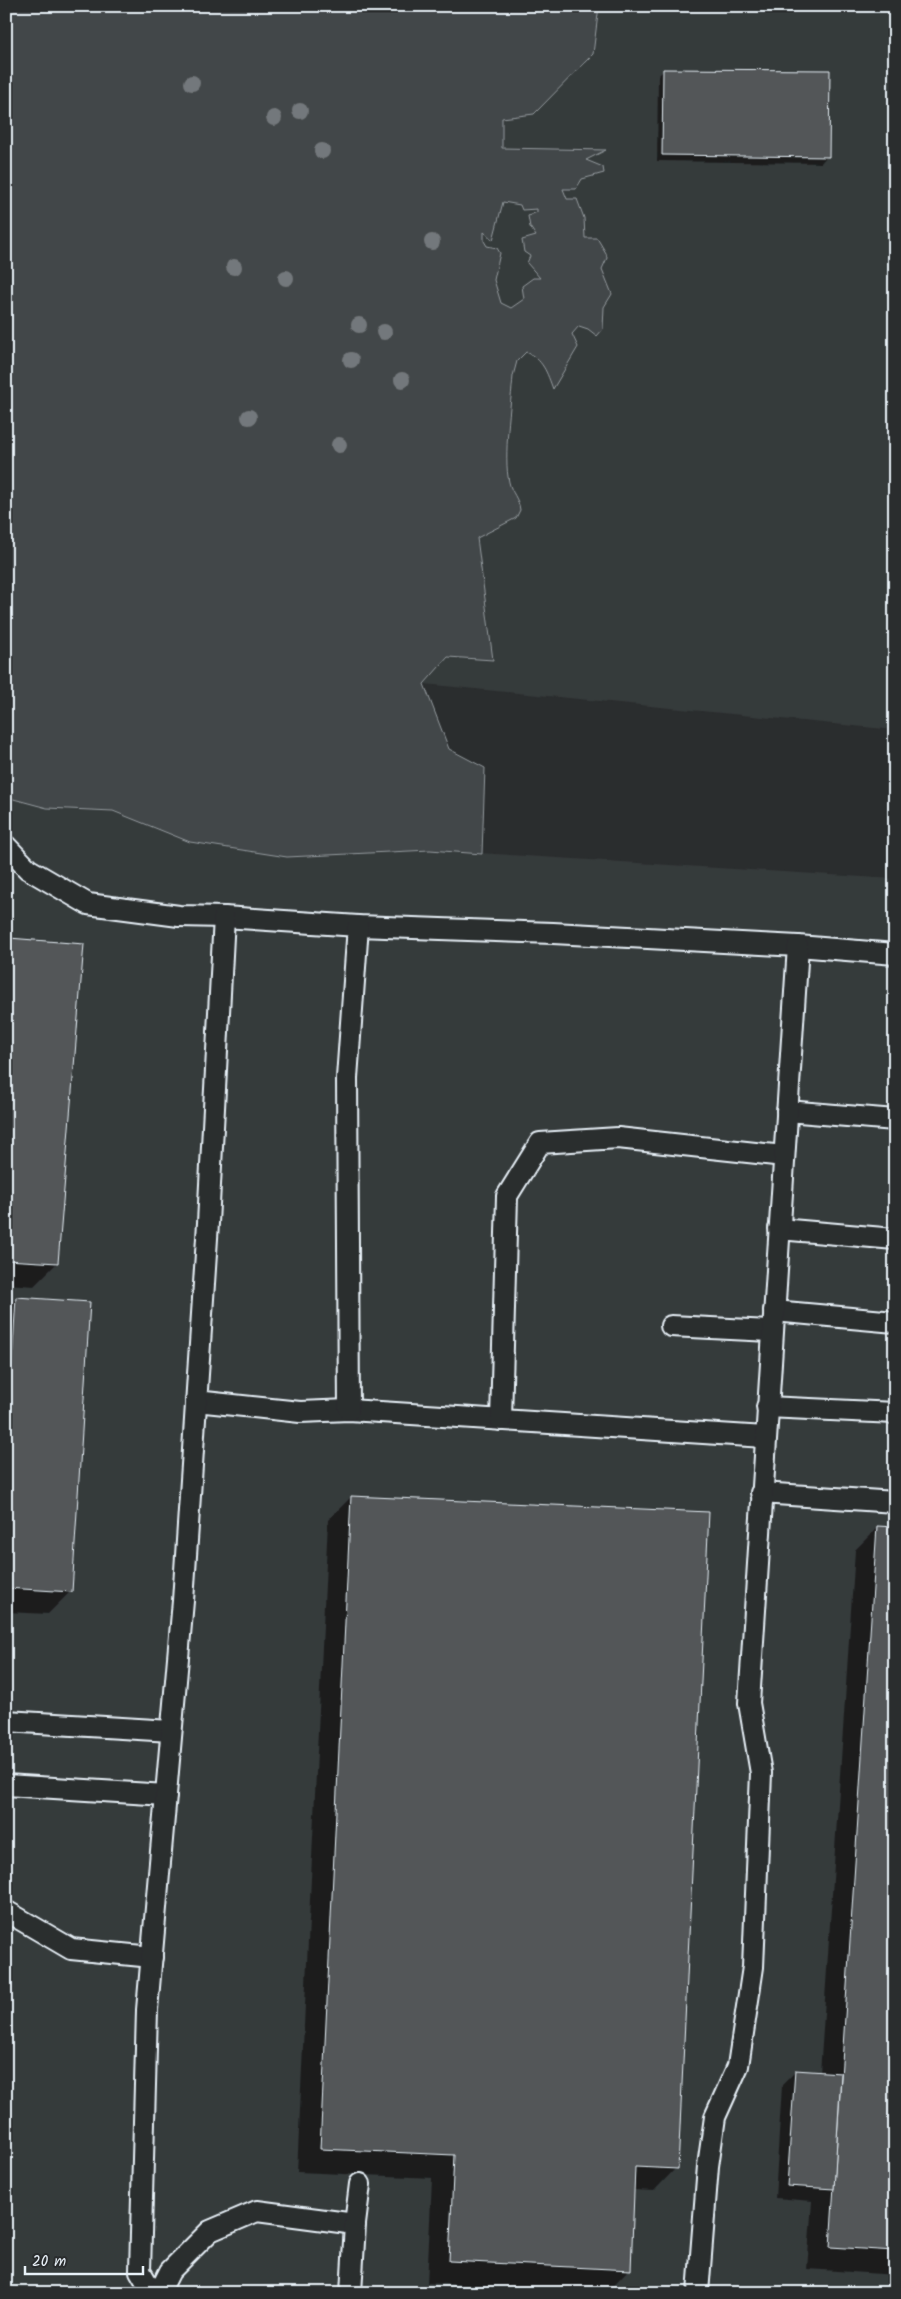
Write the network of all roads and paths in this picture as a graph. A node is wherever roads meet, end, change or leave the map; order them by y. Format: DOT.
graph roads {
  1 [pos="6,846"];
  2 [pos="224,917"];
  3 [pos="358,926"];
  4 [pos="798,946"];
  5 [pos="895,954"];
  6 [pos="787,1111"];
  7 [pos="895,1120"];
  8 [pos="784,1156"];
  9 [pos="779,1229"];
  10 [pos="895,1239"];
  11 [pos="774,1311"];
  12 [pos="895,1322"];
  13 [pos="671,1326"];
  14 [pos="772,1331"];
  15 [pos="196,1401"];
  16 [pos="767,1407"];
  17 [pos="349,1410"];
  18 [pos="895,1413"];
  19 [pos="500,1420"];
  20 [pos="765,1437"];
  21 [pos="762,1493"];
  22 [pos="895,1502"];
  23 [pos="6,1721"];
  24 [pos="171,1731"];
  25 [pos="6,1785"];
  26 [pos="166,1795"];
  27 [pos="6,1911"];
  28 [pos="152,1957"];
  29 [pos="360,2184"];
  30 [pos="355,2224"];
  31 [pos="153,2293"];
  32 [pos="158,2293"];
  33 [pos="351,2293"];
  34 [pos="698,2293"];
  1 -- 2 [label="lane"];
  2 -- 3 [label="lane"];
  2 -- 15 [label="lane"];
  3 -- 4 [label="lane"];
  3 -- 17 [label="lane"];
  4 -- 5 [label="lane"];
  4 -- 6 [label="lane"];
  6 -- 7 [label="lane"];
  6 -- 8 [label="lane"];
  8 -- 9 [label="lane"];
  8 -- 19 [label="lane"];
  9 -- 10 [label="lane"];
  9 -- 11 [label="lane"];
  11 -- 12 [label="lane"];
  11 -- 14 [label="lane"];
  13 -- 14 [label="lane"];
  14 -- 16 [label="lane"];
  15 -- 17 [label="lane"];
  15 -- 24 [label="lane"];
  16 -- 18 [label="lane"];
  16 -- 20 [label="lane"];
  17 -- 19 [label="lane"];
  19 -- 20 [label="lane"];
  20 -- 21 [label="lane"];
  21 -- 22 [label="lane"];
  21 -- 34 [label="lane"];
  23 -- 24 [label="lane"];
  24 -- 26 [label="lane"];
  25 -- 26 [label="lane"];
  26 -- 28 [label="lane"];
  27 -- 28 [label="lane"];
  28 -- 31 [label="lane"];
  29 -- 30 [label="lane"];
  30 -- 32 [label="lane"];
  30 -- 33 [label="lane"];
}
